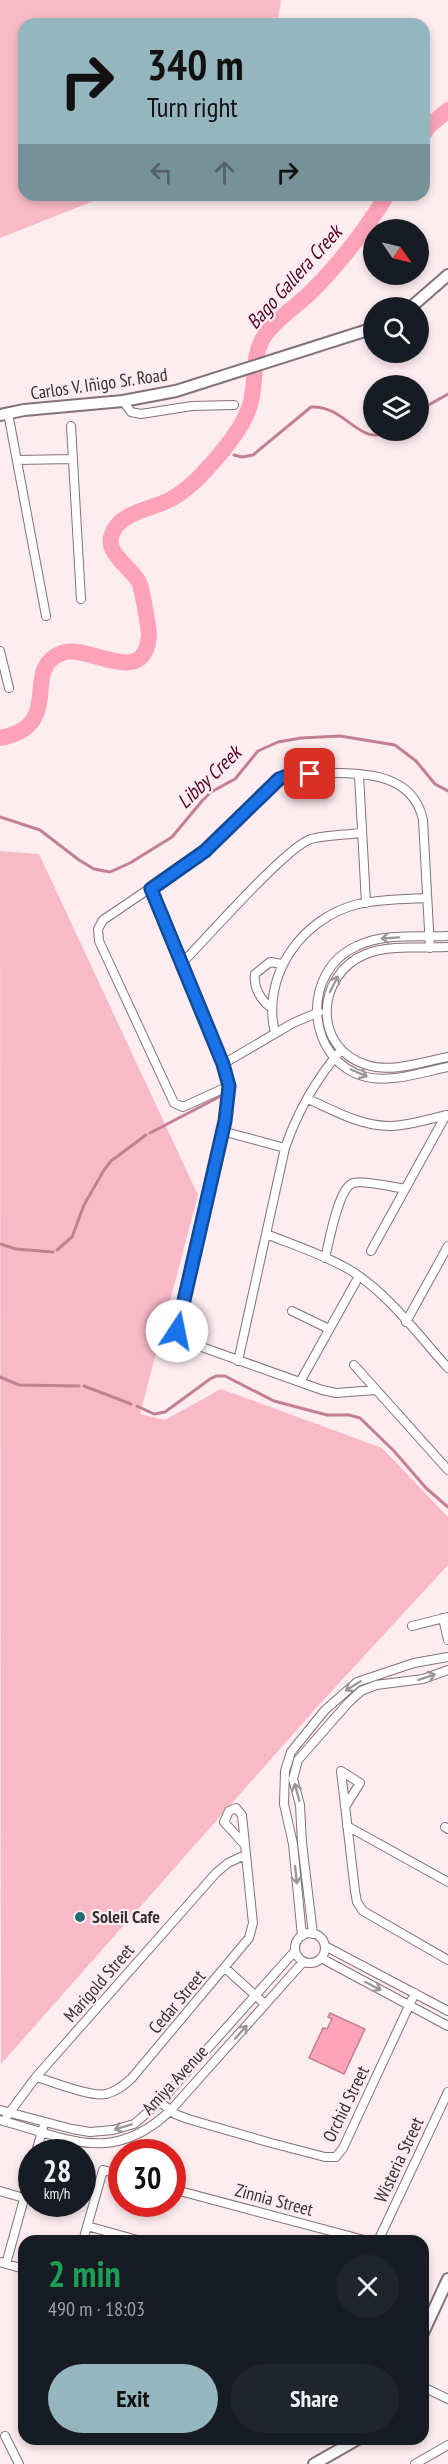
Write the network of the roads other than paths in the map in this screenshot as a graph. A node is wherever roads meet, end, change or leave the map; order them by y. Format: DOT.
graph roads {
  1 [pos="448,275"];
  2 [pos="423,297"];
  3 [pos="363,332"];
  4 [pos="123,401"];
  5 [pos="234,405"];
  6 [pos="4,414"];
  7 [pos="71,426"];
  8 [pos="73,459"];
  9 [pos="17,460"];
  10 [pos="81,599"];
  11 [pos="46,616"];
  12 [pos="0,651"];
  13 [pos="9,688"];
  14 [pos="359,775"];
  15 [pos="362,833"];
  16 [pos="151,889"];
  17 [pos="427,898"];
  18 [pos="366,903"];
  19 [pos="448,936"];
  20 [pos="429,937"];
  21 [pos="448,947"];
  22 [pos="430,948"];
  23 [pos="182,963"];
  24 [pos="282,964"];
  25 [pos="272,1008"];
  26 [pos="326,1011"];
  27 [pos="316,1013"];
  28 [pos="275,1033"];
  29 [pos="341,1050"];
  30 [pos="334,1057"];
  31 [pos="448,1057"];
  32 [pos="223,1064"];
  33 [pos="448,1067"];
  34 [pos="229,1086"];
  35 [pos="308,1099"];
  36 [pos="447,1115"];
  37 [pos="222,1131"];
  38 [pos="285,1148"];
  39 [pos="405,1189"];
  40 [pos="266,1234"];
  41 [pos="448,1246"];
  42 [pos="371,1251"];
  43 [pos="325,1258"];
  44 [pos="359,1276"];
  45 [pos="292,1311"];
  46 [pos="406,1322"];
  47 [pos="329,1329"];
  48 [pos="238,1361"];
  49 [pos="354,1365"];
  50 [pos="448,1368"];
  51 [pos="300,1382"];
  52 [pos="376,1390"];
  53 [pos="448,1470"];
  54 [pos="446,1618"];
  55 [pos="412,1626"];
  56 [pos="448,1640"];
  57 [pos="448,1657"];
  58 [pos="448,1670"];
  59 [pos="374,1676"];
  60 [pos="376,1685"];
  61 [pos="286,1763"];
  62 [pos="295,1766"];
  63 [pos="345,1807"];
  64 [pos="347,1826"];
  65 [pos="302,1836"];
  66 [pos="292,1837"];
  67 [pos="244,1844"];
  68 [pos="245,1856"];
  69 [pos="448,1882"];
  70 [pos="313,1934"];
  71 [pos="302,1936"];
  72 [pos="325,1946"];
  73 [pos="295,1951"];
  74 [pos="321,1958"];
  75 [pos="448,1960"];
  76 [pos="303,1962"];
  77 [pos="225,1968"];
  78 [pos="415,1993"];
  79 [pos="255,1995"];
  80 [pos="265,2004"];
  81 [pos="410,2005"];
  82 [pos="448,2011"];
  83 [pos="448,2026"];
  84 [pos="36,2077"];
  85 [pos="448,2092"];
  86 [pos="160,2102"];
  87 [pos="4,2111"];
  88 [pos="170,2111"];
  89 [pos="3,2121"];
  90 [pos="45,2122"];
  91 [pos="42,2132"];
  92 [pos="40,2139"];
  93 [pos="108,2171"];
  94 [pos="0,2191"];
  95 [pos="186,2193"];
  96 [pos="18,2196"];
  97 [pos="18,2217"];
  98 [pos="87,2226"];
  99 [pos="85,2235"];
  100 [pos="119,2235"];
  101 [pos="345,2235"];
  102 [pos="381,2235"];
  103 [pos="3,2263"];
  104 [pos="18,2267"];
  105 [pos="448,2279"];
  106 [pos="429,2320"];
  107 [pos="429,2390"];
  108 [pos="448,2399"];
  109 [pos="5,2436"];
  110 [pos="347,2445"];
  111 [pos="448,2445"];
  112 [pos="427,2461"];
  113 [pos="19,2464"];
  114 [pos="314,2464"];
  115 [pos="415,2464"];
  1 -- 2 [label="main road"];
  3 -- 4 [label="main road, Carlos V. Iñigo Sr. Road"];
  4 -- 5 [label="street"];
  4 -- 6 [label="main road, Carlos V. Iñigo Sr. Road"];
  6 -- 9 [label="street"];
  7 -- 8 [label="street"];
  8 -- 9 [label="street"];
  8 -- 10 [label="street"];
  9 -- 11 [label="street"];
  12 -- 13 [label="street"];
  14 -- 15 [label="street"];
  14 -- 16 [label="street"];
  14 -- 17 [label="street"];
  15 -- 18 [label="street"];
  15 -- 23 [label="street"];
  16 -- 23 [label="street"];
  16 -- 34 [label="street"];
  17 -- 18 [label="street"];
  17 -- 20 [label="street"];
  18 -- 24 [label="street"];
  19 -- 20 [label="street"];
  20 -- 22 [label="street"];
  20 -- 27 [label="street, one-way"];
  21 -- 22 [label="street"];
  26 -- 22 [label="street, one-way"];
  23 -- 32 [label="street"];
  24 -- 25 [label="street"];
  24 -- 25 [label="street"];
  25 -- 28 [label="street"];
  26 -- 27 [label="street"];
  26 -- 29 [label="street"];
  27 -- 28 [label="street"];
  27 -- 30 [label="street"];
  28 -- 32 [label="street"];
  29 -- 30 [label="street"];
  29 -- 31 [label="street"];
  30 -- 33 [label="street, one-way"];
  30 -- 35 [label="street"];
  32 -- 34 [label="street"];
  34 -- 37 [label="street"];
  35 -- 36 [label="street"];
  35 -- 38 [label="street"];
  36 -- 39 [label="street"];
  37 -- 38 [label="street"];
  37 -- 48 [label="street"];
  38 -- 40 [label="street"];
  39 -- 42 [label="street"];
  39 -- 43 [label="street"];
  40 -- 43 [label="street"];
  40 -- 48 [label="street"];
  41 -- 46 [label="street"];
  43 -- 44 [label="street"];
  44 -- 46 [label="street"];
  44 -- 47 [label="street"];
  45 -- 47 [label="street"];
  46 -- 50 [label="street"];
  47 -- 51 [label="street"];
  48 -- 51 [label="street"];
  49 -- 52 [label="street"];
  51 -- 52 [label="street"];
  52 -- 53 [label="street"];
  54 -- 55 [label="street"];
  54 -- 56 [label="street"];
  57 -- 59 [label="street"];
  60 -- 58 [label="street, one-way"];
  59 -- 60 [label="street"];
  59 -- 61 [label="street, one-way"];
  60 -- 62 [label="street"];
  61 -- 62 [label="street"];
  61 -- 66 [label="street"];
  65 -- 62 [label="street, one-way"];
  63 -- 64 [label="street"];
  64 -- 69 [label="street"];
  64 -- 75 [label="street"];
  65 -- 66 [label="street"];
  65 -- 70 [label="street"];
  66 -- 71 [label="street, one-way"];
  67 -- 68 [label="street, Cedar Street"];
  68 -- 77 [label="street, Cedar Street"];
  68 -- 84 [label="street, Marigold Street"];
  70 -- 71 [label="street"];
  70 -- 72 [label="street"];
  71 -- 73 [label="street"];
  72 -- 74 [label="street"];
  72 -- 78 [label="street"];
  73 -- 76 [label="street"];
  73 -- 79 [label="street, Amiya Avenue"];
  74 -- 76 [label="street"];
  74 -- 81 [label="street, one-way"];
  76 -- 80 [label="street, Amiya Avenue"];
  77 -- 79 [label="street"];
  77 -- 84 [label="street, Cedar Street"];
  78 -- 81 [label="street, Orchid Street"];
  78 -- 82 [label="street"];
  79 -- 80 [label="street"];
  79 -- 86 [label="street, Amiya Avenue"];
  88 -- 80 [label="street, Amiya Avenue, one-way"];
  81 -- 83 [label="street"];
  81 -- 88 [label="street, Orchid Street"];
  84 -- 87 [label="street, Marigold Street"];
  85 -- 102 [label="street, Wisteria Street"];
  86 -- 88 [label="street, Orchid Street"];
  86 -- 90 [label="street, Amiya Avenue, one-way"];
  87 -- 89 [label="street"];
  87 -- 90 [label="street, Amiya Avenue"];
  88 -- 91 [label="street, Amiya Avenue"];
  89 -- 91 [label="street, Amiya Avenue"];
  90 -- 91 [label="street"];
  91 -- 92 [label="street"];
  93 -- 98 [label="street"];
  94 -- 96 [label="street"];
  95 -- 101 [label="street, Zinnia Street"];
  97 -- 103 [label="street"];
  98 -- 99 [label="street"];
  98 -- 100 [label="street"];
  103 -- 104 [label="street"];
  105 -- 106 [label="main road"];
  107 -- 108 [label="street"];
  109 -- 113 [label="street"];
  110 -- 114 [label="main road"];
  111 -- 112 [label="street"];
  112 -- 115 [label="street"];
}
